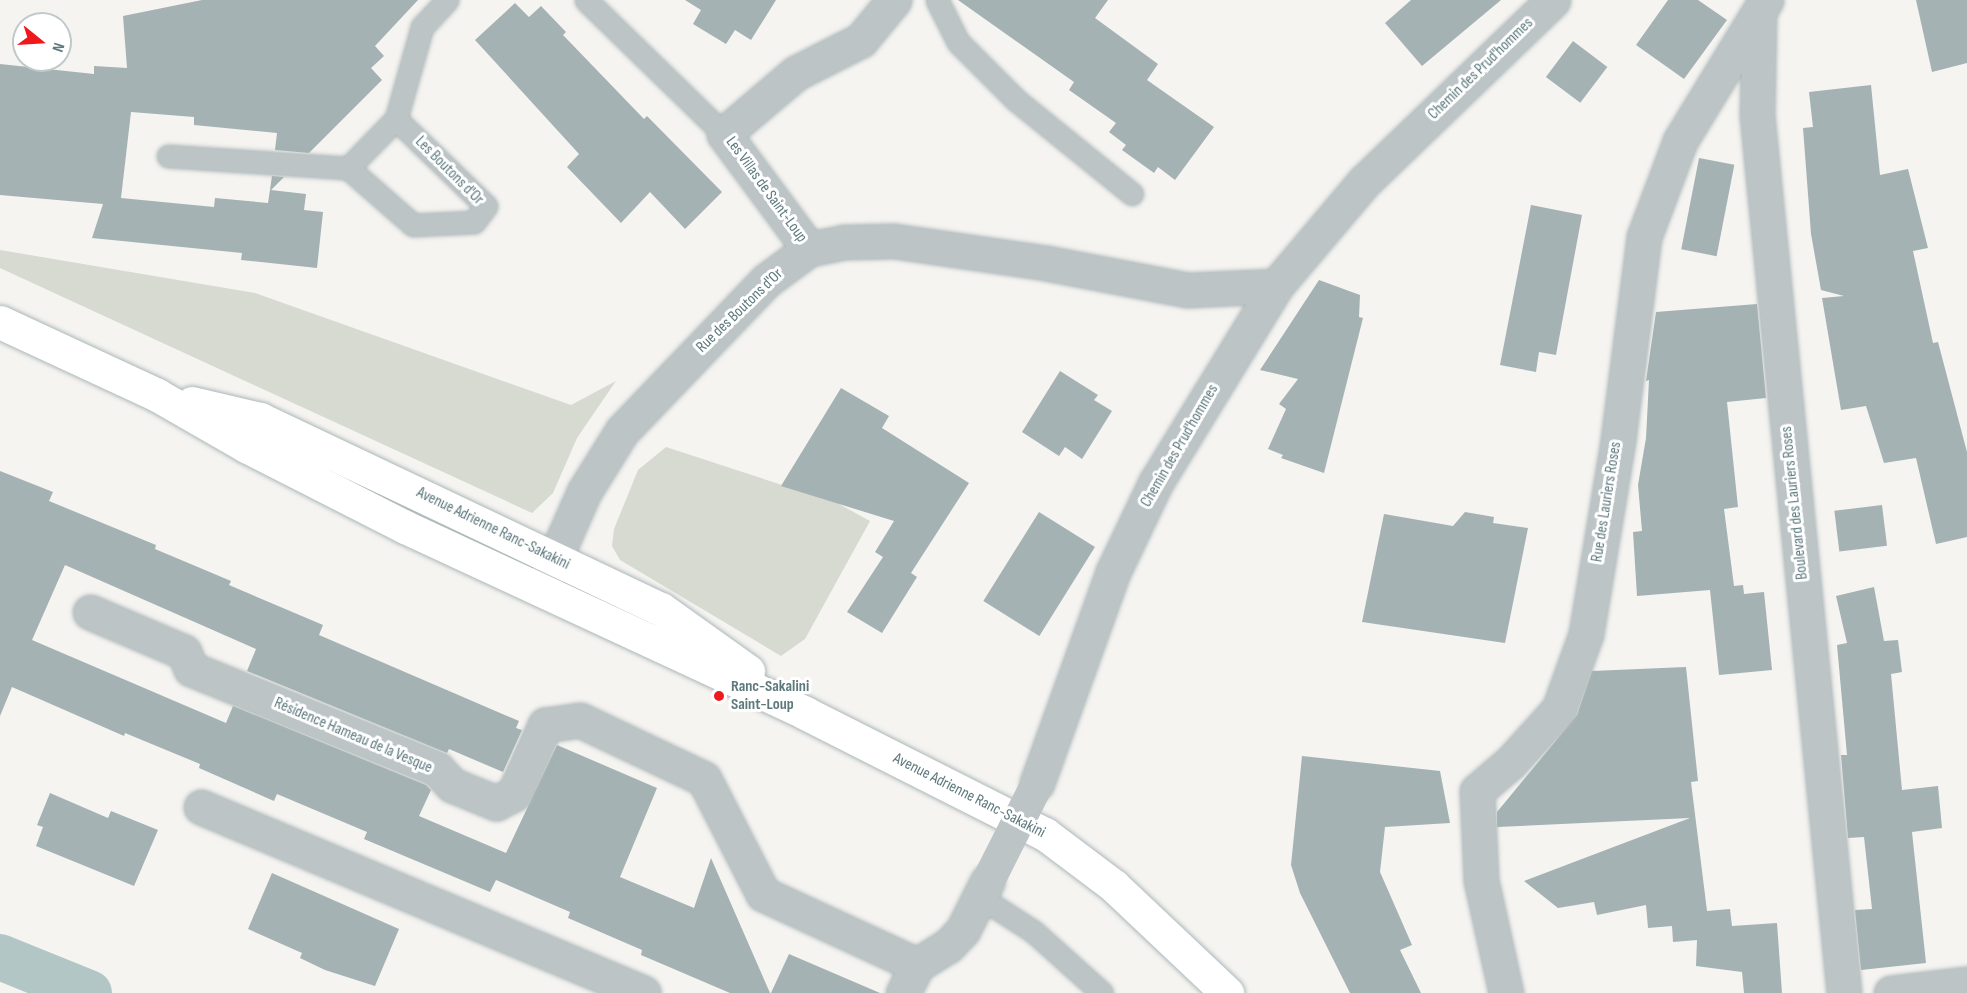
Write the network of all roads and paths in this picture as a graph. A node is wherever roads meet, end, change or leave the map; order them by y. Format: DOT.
graph roads {
  1 [pos="447,0"];
  2 [pos="586,0"];
  3 [pos="894,0"];
  4 [pos="937,0"];
  5 [pos="1553,0"];
  6 [pos="1763,6"];
  7 [pos="396,119"];
  8 [pos="724,134"];
  9 [pos="168,156"];
  10 [pos="348,168"];
  11 [pos="1132,194"];
  12 [pos="809,249"];
  13 [pos="1276,286"];
  14 [pos="0,322"];
  15 [pos="157,395"];
  16 [pos="554,559"];
  17 [pos="540,592"];
  18 [pos="90,612"];
  19 [pos="805,713"];
  20 [pos="201,807"];
  21 [pos="983,889"];
  22 [pos="910,979"];
  23 [pos="1967,984"];
  24 [pos="644,993"];
  25 [pos="1102,993"];
  26 [pos="1227,993"];
  27 [pos="1506,993"];
  28 [pos="1844,993"];
  29 [pos="1891,993"];
  1 -- 7 [label="lane"];
  2 -- 8 [label="lane"];
  3 -- 8 [label="street, Les Villas de Saint-Loup"];
  4 -- 11 [label="lane"];
  5 -- 13 [label="street, Chemin des Prud'hommes"];
  6 -- 27 [label="street, Rue des Lauriers Roses"];
  6 -- 28 [label="street, Boulevard des Lauriers Roses"];
  7 -- 10 [label="lane"];
  7 -- 10 [label="lane, Les Boutons d'Or"];
  8 -- 12 [label="street, Les Villas de Saint-Loup"];
  9 -- 10 [label="lane"];
  12 -- 13 [label="street, Rue des Boutons d'Or"];
  12 -- 16 [label="street, Rue des Boutons d'Or"];
  13 -- 21 [label="street, Chemin des Prud'hommes, bridge"];
  14 -- 15 [label="street, Avenue Adrienne Ranc-Sakakini"];
  15 -- 16 [label="street, Avenue Adrienne Ranc-Sakakini"];
  15 -- 17 [label="street, Avenue Adrienne Ranc-Sakakini"];
  16 -- 17 [label="street, Rue des Boutons d'Or"];
  16 -- 19 [label="street, Avenue Adrienne Ranc-Sakakini"];
  17 -- 19 [label="street, Avenue Adrienne Ranc-Sakakini"];
  18 -- 22 [label="street, Résidence Hameau de la Vesque"];
  19 -- 26 [label="street, Avenue Adrienne Ranc-Sakakini"];
  20 -- 24 [label="street"];
  21 -- 22 [label="street, Chemin des Prud'hommes"];
  21 -- 25 [label="lane"];
  23 -- 29 [label="street"];
}
